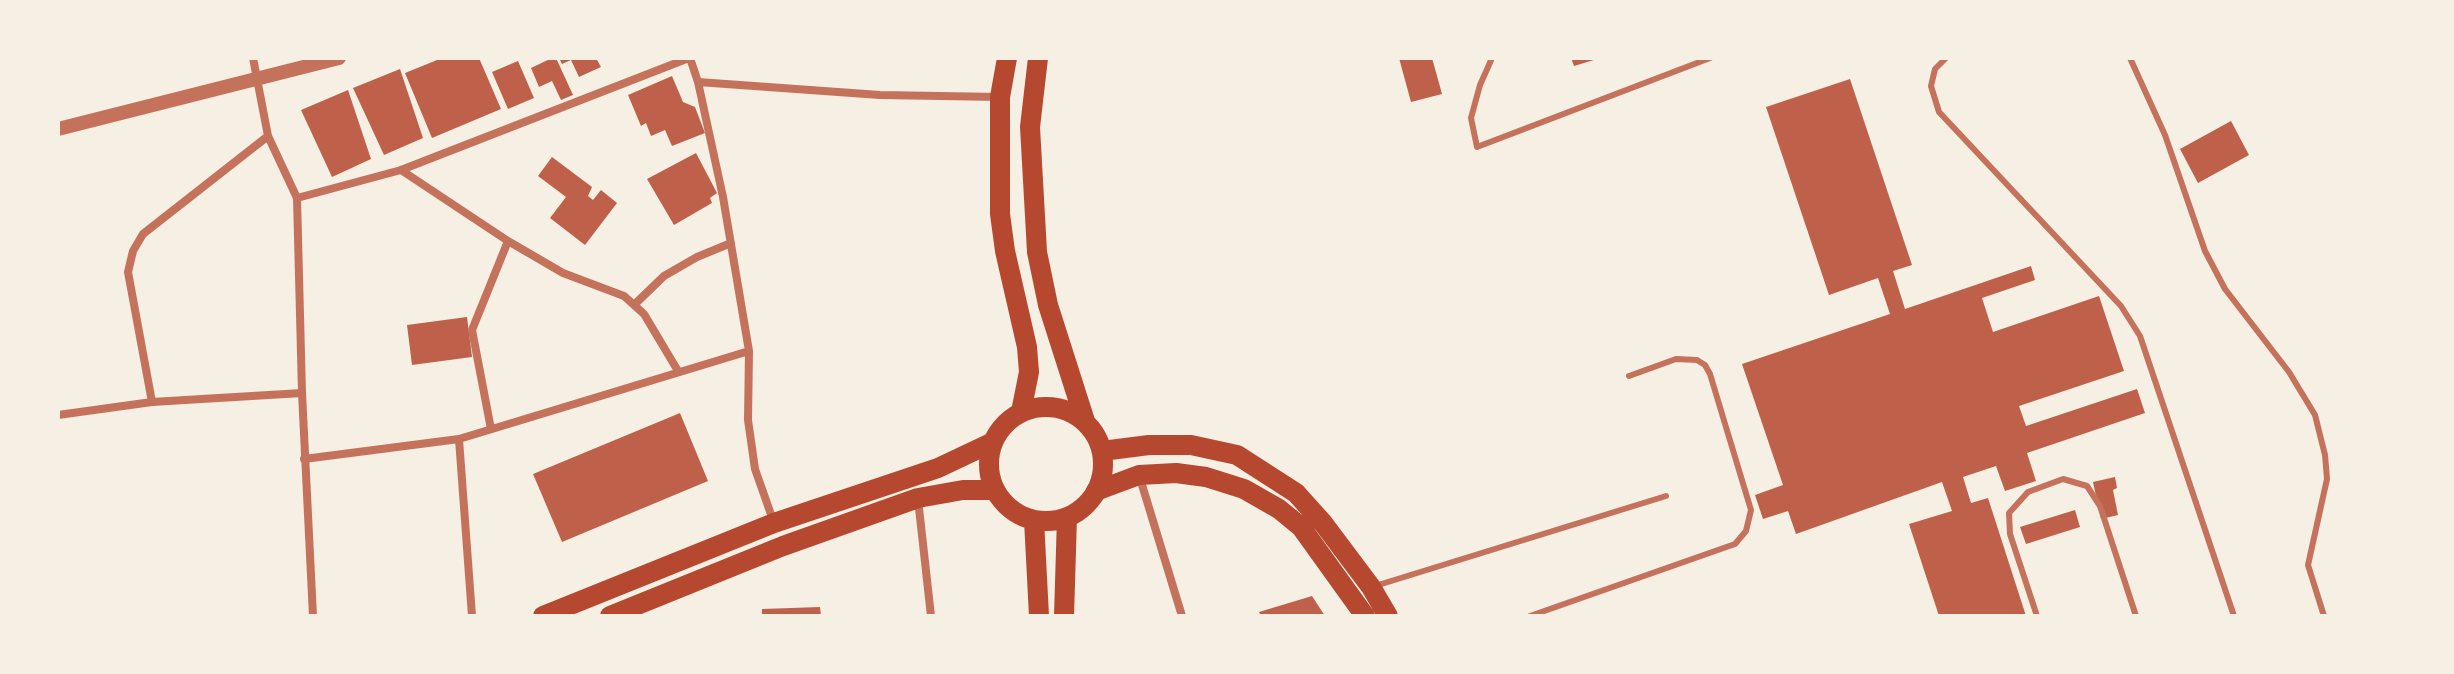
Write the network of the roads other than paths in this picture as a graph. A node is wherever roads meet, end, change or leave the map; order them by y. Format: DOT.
graph roads {
  1 [pos="253,58"];
  2 [pos="339,58"];
  3 [pos="690,58"];
  4 [pos="1007,58"];
  5 [pos="1038,58"];
  6 [pos="1492,58"];
  7 [pos="1710,58"];
  8 [pos="1946,58"];
  9 [pos="2130,58"];
  10 [pos="259,80"];
  11 [pos="698,82"];
  12 [pos="1000,97"];
  13 [pos="58,129"];
  14 [pos="268,136"];
  15 [pos="401,170"];
  16 [pos="297,198"];
  17 [pos="508,241"];
  18 [pos="731,243"];
  19 [pos="635,304"];
  20 [pos="749,351"];
  21 [pos="678,371"];
  22 [pos="1629,376"];
  23 [pos="302,393"];
  24 [pos="152,402"];
  25 [pos="1021,412"];
  26 [pos="58,415"];
  27 [pos="1085,421"];
  28 [pos="491,429"];
  29 [pos="459,439"];
  30 [pos="993,442"];
  31 [pos="1102,451"];
  32 [pos="304,459"];
  33 [pos="1139,475"];
  34 [pos="995,490"];
  35 [pos="1096,491"];
  36 [pos="1666,496"];
  37 [pos="918,498"];
  38 [pos="1067,517"];
  39 [pos="1034,520"];
  40 [pos="774,523"];
  41 [pos="1371,587"];
  42 [pos="313,616"];
  43 [pos="472,616"];
  44 [pos="543,616"];
  45 [pos="611,616"];
  46 [pos="931,616"];
  47 [pos="1039,616"];
  48 [pos="1064,616"];
  49 [pos="1182,616"];
  50 [pos="1365,616"];
  51 [pos="1388,616"];
  52 [pos="1530,616"];
  53 [pos="2037,616"];
  54 [pos="2136,616"];
  55 [pos="2234,616"];
  56 [pos="2324,616"];
  1 -- 10 [label="street"];
  2 -- 10 [label="street"];
  3 -- 11 [label="street"];
  3 -- 15 [label="street"];
  4 -- 12 [label="main road"];
  5 -- 27 [label="main road"];
  6 -- 7 [label="lane"];
  8 -- 55 [label="lane"];
  9 -- 56 [label="lane"];
  10 -- 13 [label="street"];
  10 -- 14 [label="street"];
  11 -- 12 [label="street"];
  11 -- 18 [label="street"];
  12 -- 25 [label="main road"];
  14 -- 16 [label="street"];
  14 -- 24 [label="street"];
  15 -- 16 [label="street"];
  15 -- 17 [label="street"];
  16 -- 23 [label="street"];
  17 -- 19 [label="street"];
  17 -- 28 [label="street"];
  18 -- 19 [label="street"];
  18 -- 20 [label="street"];
  19 -- 21 [label="street"];
  20 -- 21 [label="street"];
  20 -- 40 [label="street"];
  21 -- 28 [label="street"];
  22 -- 52 [label="lane"];
  23 -- 24 [label="street"];
  23 -- 32 [label="street"];
  24 -- 26 [label="street"];
  25 -- 27 [label="main road"];
  25 -- 30 [label="main road"];
  27 -- 31 [label="main road"];
  28 -- 29 [label="street"];
  29 -- 32 [label="street"];
  29 -- 43 [label="street"];
  30 -- 34 [label="main road"];
  30 -- 40 [label="main road"];
  31 -- 35 [label="main road"];
  31 -- 41 [label="main road"];
  32 -- 42 [label="street"];
  33 -- 35 [label="main road"];
  33 -- 49 [label="street"];
  33 -- 50 [label="main road"];
  34 -- 37 [label="main road"];
  34 -- 39 [label="main road"];
  35 -- 38 [label="main road"];
  36 -- 41 [label="lane"];
  37 -- 45 [label="main road"];
  37 -- 46 [label="street"];
  38 -- 39 [label="main road"];
  38 -- 48 [label="main road"];
  39 -- 47 [label="main road"];
  40 -- 44 [label="main road"];
  41 -- 51 [label="main road"];
  53 -- 54 [label="lane"];
}
